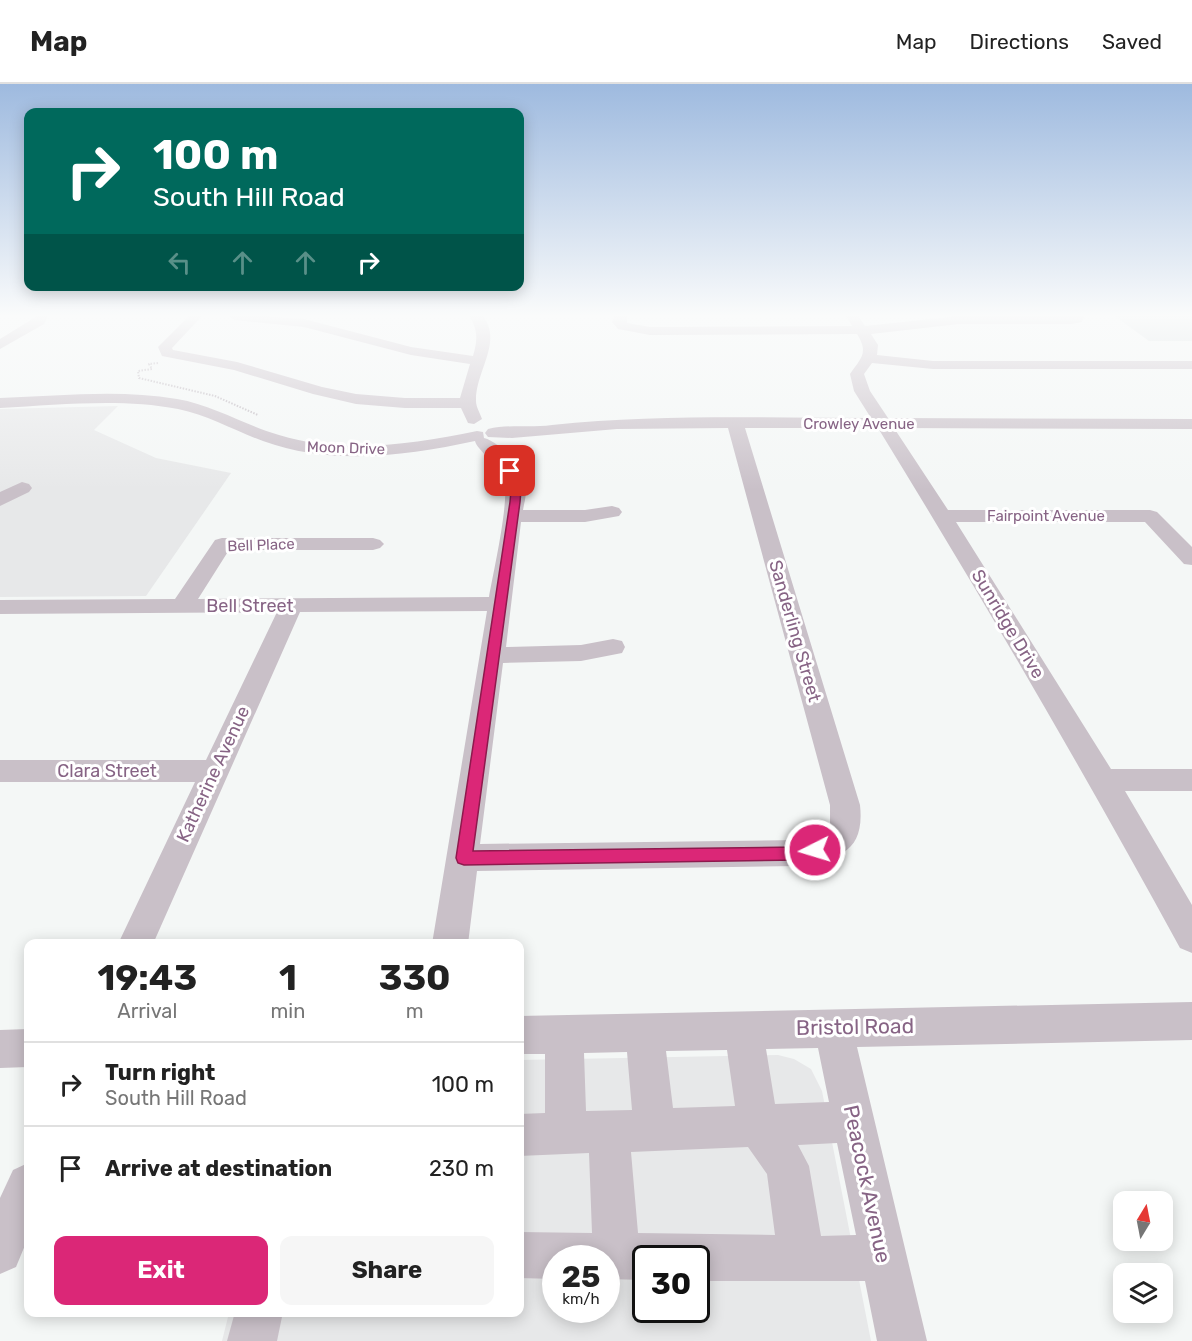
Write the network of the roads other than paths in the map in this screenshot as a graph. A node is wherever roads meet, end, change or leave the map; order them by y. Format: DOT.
graph roads {
  1 [pos="259,373"];
  2 [pos="474,373"];
  3 [pos="859,373"];
  4 [pos="468,402"];
  5 [pos="0,403"];
  6 [pos="735,423"];
  7 [pos="880,423"];
  8 [pos="1192,424"];
  9 [pos="487,438"];
  10 [pos="22,488"];
  11 [pos="0,500"];
  12 [pos="612,512"];
  13 [pos="513,516"];
  14 [pos="942,516"];
  15 [pos="373,543"];
  16 [pos="1192,559"];
  17 [pos="500,604"];
  18 [pos="292,605"];
  19 [pos="182,606"];
  20 [pos="0,607"];
  21 [pos="614,647"];
  22 [pos="492,655"];
  23 [pos="0,771"];
  24 [pos="213,771"];
  25 [pos="1103,780"];
  26 [pos="1192,780"];
  27 [pos="464,858"];
  28 [pos="1192,937"];
  29 [pos="137,939"];
  30 [pos="451,939"];
  31 [pos="1192,1021"];
  32 [pos="833,1027"];
  33 [pos="743,1029"];
  34 [pos="644,1032"];
  35 [pos="564,1034"];
  36 [pos="524,1035"];
  37 [pos="24,1048"];
  38 [pos="0,1049"];
  39 [pos="854,1122"];
  40 [pos="758,1125"];
  41 [pos="655,1129"];
  42 [pos="609,1131"];
  43 [pos="566,1133"];
  44 [pos="524,1135"];
  45 [pos="24,1194"];
  46 [pos="615,1245"];
  47 [pos="0,1251"];
  48 [pos="524,1255"];
  49 [pos="542,1255"];
  50 [pos="620,1256"];
  51 [pos="884,1258"];
  52 [pos="802,1259"];
  53 [pos="258,1317"];
  54 [pos="252,1341"];
  55 [pos="902,1341"];
  1 -- 4 [label="street"];
  2 -- 4 [label="street"];
  3 -- 7 [label="street, Sunridge Drive"];
  4 -- 9 [label="street"];
  5 -- 9 [label="street, Moon Drive"];
  6 -- 7 [label="street, Crowley Avenue"];
  6 -- 9 [label="street, Crowley Avenue"];
  6 -- 27 [label="street, Sanderling Street"];
  7 -- 8 [label="street, Crowley Avenue"];
  7 -- 14 [label="street, Sunridge Drive"];
  9 -- 13 [label="street"];
  10 -- 11 [label="street"];
  12 -- 13 [label="street"];
  13 -- 17 [label="street"];
  14 -- 16 [label="street, Fairpoint Avenue"];
  14 -- 25 [label="street, Sunridge Drive"];
  15 -- 19 [label="street, Bell Place"];
  17 -- 18 [label="street, Bell Street"];
  17 -- 22 [label="street"];
  18 -- 19 [label="street, Bell Street"];
  18 -- 24 [label="street, Katherine Avenue"];
  19 -- 20 [label="street, Bell Street"];
  21 -- 22 [label="street"];
  22 -- 27 [label="street"];
  23 -- 24 [label="street, Clara Street"];
  24 -- 29 [label="street, Katherine Avenue"];
  25 -- 26 [label="street"];
  25 -- 28 [label="street, Sunridge Drive"];
  27 -- 30 [label="street"];
  31 -- 32 [label="street, Bristol Road"];
  32 -- 33 [label="street, Bristol Road"];
  32 -- 39 [label="street, Peacock Avenue"];
  33 -- 34 [label="street, Bristol Road"];
  33 -- 40 [label="street"];
  34 -- 35 [label="street, Bristol Road"];
  34 -- 41 [label="street"];
  35 -- 36 [label="street, Bristol Road"];
  35 -- 43 [label="street"];
  37 -- 38 [label="street"];
  39 -- 40 [label="street"];
  39 -- 51 [label="street, Peacock Avenue"];
  40 -- 41 [label="street"];
  40 -- 52 [label="street"];
  41 -- 42 [label="street"];
  42 -- 43 [label="street"];
  42 -- 46 [label="street"];
  43 -- 44 [label="street"];
  45 -- 47 [label="street"];
  48 -- 49 [label="street"];
  50 -- 52 [label="street"];
  51 -- 52 [label="street"];
  51 -- 55 [label="street, Peacock Avenue"];
  53 -- 54 [label="street"];
}
